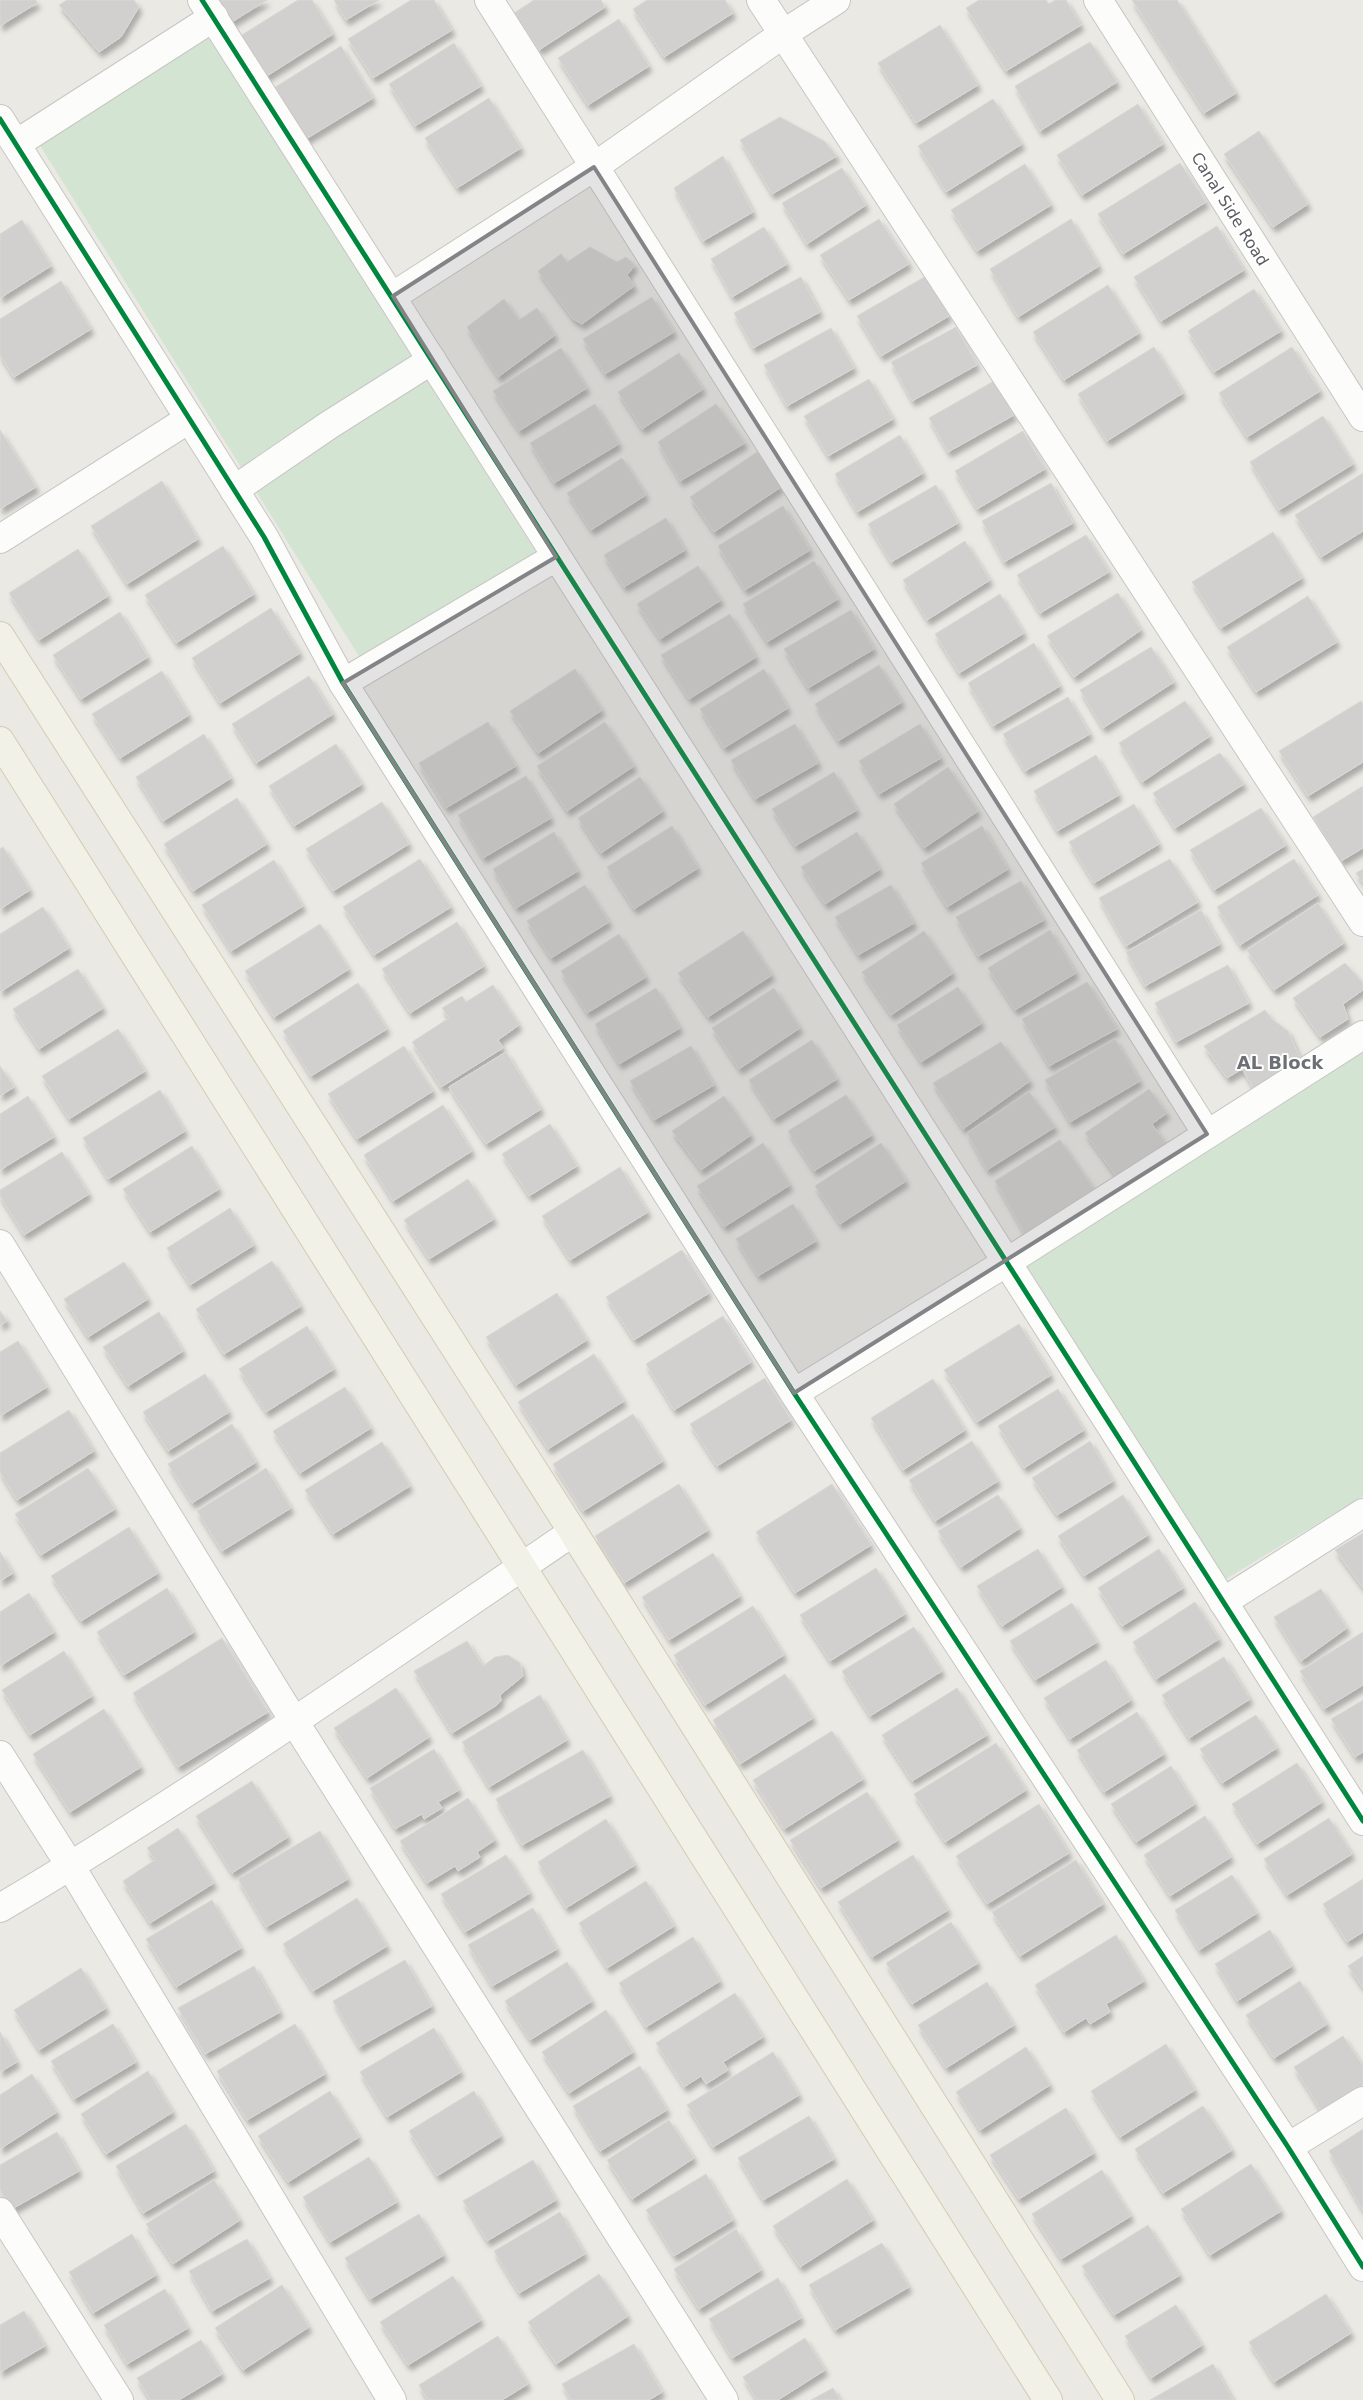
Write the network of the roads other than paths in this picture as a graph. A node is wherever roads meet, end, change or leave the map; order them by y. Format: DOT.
graph roads {
  1 [pos="489,0"];
  2 [pos="761,0"];
  3 [pos="836,0"];
  4 [pos="1098,0"];
  5 [pos="208,9"];
  6 [pos="783,34"];
  7 [pos="0,118"];
  8 [pos="16,144"];
  9 [pos="594,167"];
  10 [pos="393,296"];
  11 [pos="432,360"];
  12 [pos="1363,417"];
  13 [pos="189,419"];
  14 [pos="234,490"];
  15 [pos="0,539"];
  16 [pos="556,557"];
  17 [pos="0,636"];
  18 [pos="343,683"];
  19 [pos="0,741"];
  20 [pos="1363,922"];
  21 [pos="1363,1035"];
  22 [pos="1207,1134"];
  23 [pos="0,1244"];
  24 [pos="1007,1262"];
  25 [pos="794,1393"];
  26 [pos="1363,1513"];
  27 [pos="573,1532"];
  28 [pos="521,1568"];
  29 [pos="1223,1602"];
  30 [pos="294,1721"];
  31 [pos="0,1754"];
  32 [pos="1363,1822"];
  33 [pos="71,1866"];
  34 [pos="0,1908"];
  35 [pos="1363,2101"];
  36 [pos="1288,2147"];
  37 [pos="0,2212"];
  38 [pos="1363,2267"];
  39 [pos="119,2400"];
  40 [pos="392,2400"];
  41 [pos="724,2400"];
  42 [pos="1048,2400"];
  43 [pos="1120,2400"];
  1 -- 9 [label="street"];
  2 -- 6 [label="street"];
  3 -- 6 [label="street"];
  4 -- 12 [label="street, Canal Side Road"];
  5 -- 8 [label="street"];
  5 -- 10 [label="street"];
  6 -- 9 [label="street"];
  6 -- 20 [label="street"];
  7 -- 8 [label="street"];
  8 -- 13 [label="street"];
  9 -- 10 [label="street"];
  9 -- 22 [label="street"];
  10 -- 11 [label="street"];
  11 -- 14 [label="street"];
  11 -- 16 [label="street"];
  13 -- 14 [label="street"];
  13 -- 15 [label="street"];
  14 -- 18 [label="street"];
  16 -- 18 [label="street"];
  16 -- 24 [label="street"];
  17 -- 27 [label="main road"];
  18 -- 25 [label="street"];
  19 -- 28 [label="main road"];
  21 -- 22 [label="street"];
  22 -- 24 [label="street"];
  23 -- 30 [label="street"];
  24 -- 25 [label="street"];
  24 -- 29 [label="street"];
  25 -- 36 [label="street"];
  26 -- 29 [label="street"];
  27 -- 28 [label="street"];
  27 -- 43 [label="main road"];
  28 -- 30 [label="street"];
  28 -- 42 [label="main road"];
  29 -- 32 [label="street"];
  30 -- 33 [label="street"];
  30 -- 41 [label="street"];
  31 -- 33 [label="street"];
  33 -- 34 [label="street"];
  33 -- 40 [label="street"];
  35 -- 36 [label="street"];
  36 -- 38 [label="street"];
  37 -- 39 [label="street"];
}
